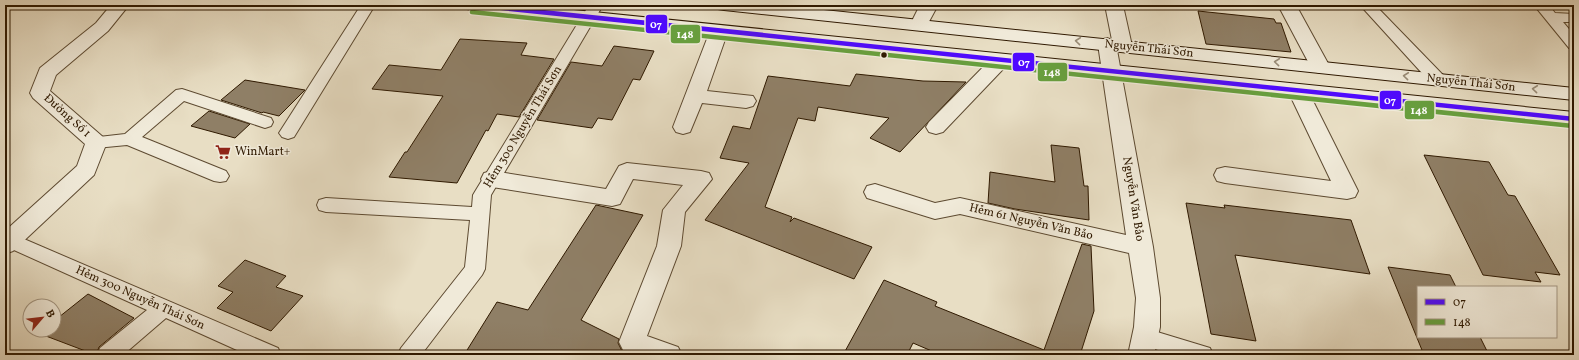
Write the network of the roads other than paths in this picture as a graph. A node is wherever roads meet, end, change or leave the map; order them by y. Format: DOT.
graph roads {
  1 [pos="120,5"];
  2 [pos="368,5"];
  3 [pos="473,5"];
  4 [pos="724,5"];
  5 [pos="929,5"];
  6 [pos="1287,5"];
  7 [pos="1368,5"];
  8 [pos="1541,5"];
  9 [pos="767,7"];
  10 [pos="1115,10"];
  11 [pos="593,11"];
  12 [pos="1551,17"];
  13 [pos="1574,18"];
  14 [pos="919,25"];
  15 [pos="719,30"];
  16 [pos="1115,45"];
  17 [pos="1574,45"];
  18 [pos="1000,60"];
  19 [pos="1320,67"];
  20 [pos="1112,72"];
  21 [pos="1437,79"];
  22 [pos="1298,91"];
  23 [pos="1574,94"];
  24 [pos="695,96"];
  25 [pos="746,101"];
  26 [pos="1574,119"];
  27 [pos="265,122"];
  28 [pos="683,127"];
  29 [pos="936,127"];
  30 [pos="288,133"];
  31 [pos="129,139"];
  32 [pos="96,142"];
  33 [pos="1226,175"];
  34 [pos="220,176"];
  35 [pos="492,179"];
  36 [pos="875,192"];
  37 [pos="326,205"];
  38 [pos="480,214"];
  39 [pos="7,243"];
  40 [pos="1141,247"];
  41 [pos="163,308"];
  42 [pos="1143,346"];
  43 [pos="238,349"];
  44 [pos="108,355"];
  45 [pos="270,355"];
  46 [pos="409,355"];
  47 [pos="669,355"];
  48 [pos="1202,355"];
  1 -- 32 [label="street, Đường Số 1"];
  2 -- 30 [label="lane"];
  3 -- 11 [label="street"];
  4 -- 9 [label="street, Nguyễn Thái Sơn"];
  5 -- 14 [label="street"];
  6 -- 19 [label="street"];
  7 -- 21 [label="lane"];
  8 -- 12 [label="lane"];
  9 -- 14 [label="street, Nguyễn Thái Sơn"];
  10 -- 16 [label="street, Nguyễn Văn Bảo"];
  11 -- 15 [label="street"];
  11 -- 35 [label="lane, Hẻm 300 Nguyễn Thái Sơn"];
  12 -- 13 [label="lane"];
  12 -- 17 [label="lane"];
  16 -- 14 [label="street, Nguyễn Thái Sơn, one-way"];
  15 -- 18 [label="street"];
  15 -- 24 [label="street"];
  19 -- 16 [label="street, Nguyễn Thái Sơn, one-way"];
  16 -- 20 [label="street, Nguyễn Văn Bảo"];
  18 -- 20 [label="street"];
  18 -- 29 [label="street"];
  21 -- 19 [label="street, Nguyễn Thái Sơn, one-way"];
  20 -- 22 [label="street"];
  20 -- 40 [label="street, Nguyễn Văn Bảo"];
  23 -- 21 [label="street, Nguyễn Thái Sơn, one-way"];
  22 -- 26 [label="street"];
  22 -- 33 [label="street"];
  24 -- 25 [label="street"];
  24 -- 28 [label="street"];
  27 -- 31 [label="lane"];
  31 -- 32 [label="lane"];
  31 -- 34 [label="lane"];
  32 -- 39 [label="street, Đường Số 1"];
  35 -- 38 [label="lane, Hẻm 300 Nguyễn Thái Sơn"];
  35 -- 47 [label="street"];
  36 -- 40 [label="street, Hẻm 61 Nguyễn Văn Bảo"];
  37 -- 38 [label="lane"];
  38 -- 46 [label="lane, Hẻm 300 Nguyễn Thái Sơn"];
  39 -- 41 [label="lane, Hẻm 300 Nguyễn Thái Sơn"];
  40 -- 42 [label="street, Nguyễn Văn Bảo"];
  41 -- 43 [label="lane, Hẻm 300 Nguyễn Thái Sơn"];
  41 -- 44 [label="lane"];
  42 -- 48 [label="lane"];
  43 -- 45 [label="lane, Hẻm 300 Nguyễn Thái Sơn"];
}
